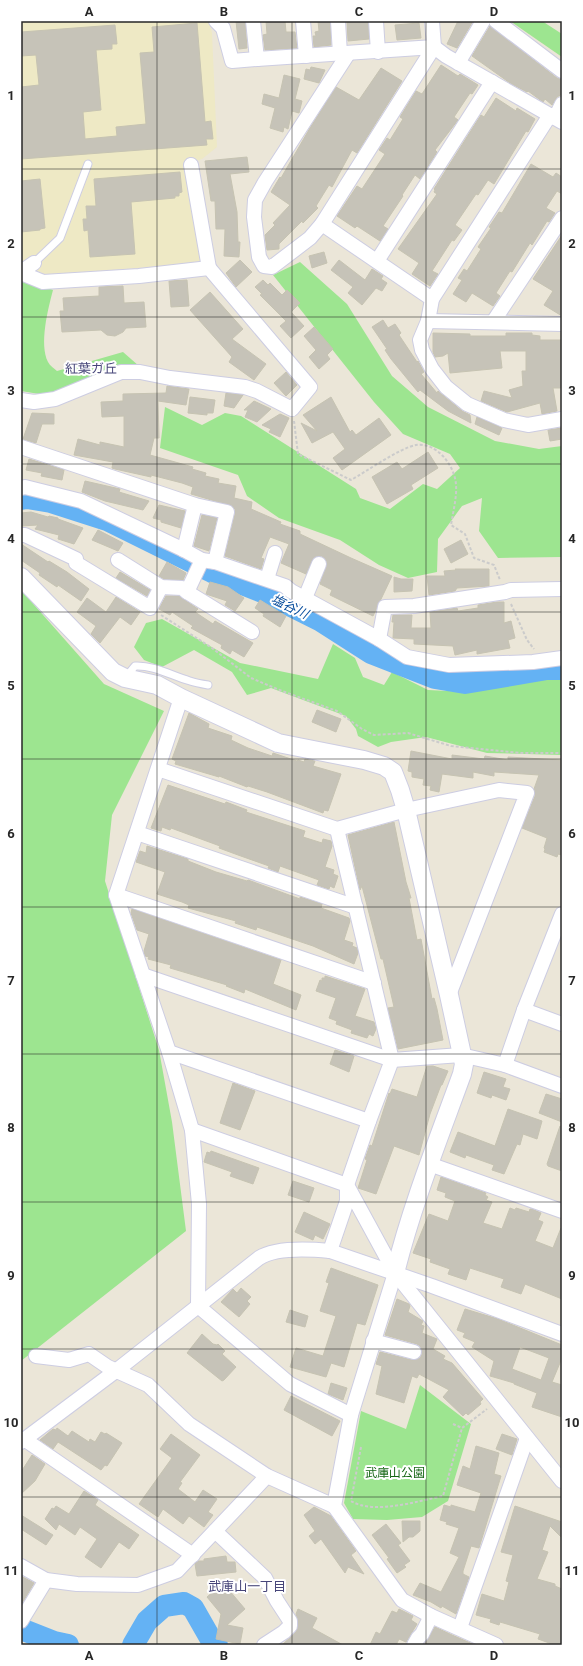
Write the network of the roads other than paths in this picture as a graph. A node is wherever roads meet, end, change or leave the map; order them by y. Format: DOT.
graph roads {
  1 [pos="216,21"];
  2 [pos="253,21"];
  3 [pos="303,21"];
  4 [pos="338,21"];
  5 [pos="376,21"];
  6 [pos="432,21"];
  7 [pos="483,21"];
  8 [pos="496,21"];
  9 [pos="434,47"];
  10 [pos="378,52"];
  11 [pos="344,54"];
  12 [pos="306,56"];
  13 [pos="257,59"];
  14 [pos="458,63"];
  15 [pos="562,71"];
  16 [pos="492,82"];
  17 [pos="562,104"];
  18 [pos="555,118"];
  19 [pos="88,164"];
  20 [pos="191,165"];
  21 [pos="562,218"];
  22 [pos="322,224"];
  23 [pos="377,261"];
  24 [pos="34,263"];
  25 [pos="209,268"];
  26 [pos="21,272"];
  27 [pos="432,299"];
  28 [pos="428,321"];
  29 [pos="493,322"];
  30 [pos="562,324"];
  31 [pos="21,400"];
  32 [pos="562,419"];
  33 [pos="21,447"];
  34 [pos="21,488"];
  35 [pos="195,505"];
  36 [pos="21,535"];
  37 [pos="184,550"];
  38 [pos="276,553"];
  39 [pos="118,560"];
  40 [pos="209,561"];
  41 [pos="319,564"];
  42 [pos="21,577"];
  43 [pos="267,580"];
  44 [pos="161,587"];
  45 [pos="562,589"];
  46 [pos="187,592"];
  47 [pos="306,598"];
  48 [pos="252,632"];
  49 [pos="379,639"];
  50 [pos="562,658"];
  51 [pos="125,678"];
  52 [pos="208,685"];
  53 [pos="182,698"];
  54 [pos="158,769"];
  55 [pos="406,810"];
  56 [pos="337,830"];
  57 [pos="136,833"];
  58 [pos="116,895"];
  59 [pos="356,908"];
  60 [pos="562,914"];
  61 [pos="557,939"];
  62 [pos="143,975"];
  63 [pos="374,983"];
  64 [pos="449,995"];
  65 [pos="524,1010"];
  66 [pos="562,1024"];
  67 [pos="169,1052"];
  68 [pos="461,1055"];
  69 [pos="392,1060"];
  70 [pos="505,1065"];
  71 [pos="562,1086"];
  72 [pos="369,1121"];
  73 [pos="192,1130"];
  74 [pos="429,1164"];
  75 [pos="347,1185"];
  76 [pos="562,1211"];
  77 [pos="330,1251"];
  78 [pos="395,1273"];
  79 [pos="198,1306"];
  80 [pos="562,1334"];
  81 [pos="373,1341"];
  82 [pos="414,1352"];
  83 [pos="36,1356"];
  84 [pos="117,1370"];
  85 [pos="351,1414"];
  86 [pos="527,1438"];
  87 [pos="23,1440"];
  88 [pos="267,1476"];
  89 [pos="562,1481"];
  90 [pos="334,1506"];
  91 [pos="215,1531"];
  92 [pos="193,1555"];
  93 [pos="21,1566"];
  94 [pos="46,1580"];
  95 [pos="431,1616"];
  96 [pos="21,1621"];
  97 [pos="460,1628"];
  98 [pos="264,1645"];
  99 [pos="414,1645"];
  100 [pos="496,1645"];
  1 -- 13 [label="street"];
  2 -- 13 [label="street"];
  3 -- 12 [label="street"];
  4 -- 11 [label="street"];
  5 -- 10 [label="street"];
  6 -- 9 [label="street"];
  7 -- 14 [label="street"];
  8 -- 15 [label="street"];
  9 -- 10 [label="street"];
  9 -- 14 [label="street"];
  9 -- 22 [label="street"];
  10 -- 11 [label="street"];
  11 -- 12 [label="street"];
  11 -- 22 [label="street"];
  12 -- 13 [label="street"];
  14 -- 16 [label="street"];
  16 -- 18 [label="street"];
  16 -- 23 [label="street"];
  17 -- 18 [label="street"];
  18 -- 27 [label="street"];
  19 -- 24 [label="lane"];
  20 -- 25 [label="street"];
  21 -- 29 [label="street"];
  22 -- 23 [label="street"];
  23 -- 27 [label="street"];
  24 -- 26 [label="street"];
  25 -- 26 [label="street"];
  25 -- 31 [label="street"];
  27 -- 28 [label="street"];
  28 -- 29 [label="street"];
  28 -- 32 [label="street"];
  29 -- 30 [label="street"];
  33 -- 35 [label="street"];
  34 -- 37 [label="street"];
  35 -- 37 [label="street"];
  35 -- 40 [label="street"];
  36 -- 44 [label="street"];
  37 -- 40 [label="street"];
  38 -- 43 [label="street"];
  39 -- 44 [label="street"];
  40 -- 43 [label="street"];
  40 -- 46 [label="street"];
  41 -- 47 [label="street"];
  42 -- 51 [label="street"];
  43 -- 47 [label="street"];
  44 -- 46 [label="street"];
  45 -- 49 [label="street"];
  46 -- 48 [label="street"];
  47 -- 49 [label="street"];
  49 -- 50 [label="street"];
  51 -- 52 [label="lane"];
  51 -- 53 [label="street"];
  53 -- 54 [label="street"];
  53 -- 55 [label="street"];
  54 -- 56 [label="street"];
  54 -- 57 [label="street"];
  55 -- 56 [label="street"];
  55 -- 64 [label="street"];
  55 -- 64 [label="street"];
  56 -- 59 [label="street"];
  57 -- 58 [label="street"];
  57 -- 59 [label="street"];
  58 -- 62 [label="street"];
  58 -- 63 [label="street"];
  59 -- 63 [label="street"];
  60 -- 61 [label="street"];
  61 -- 65 [label="street"];
  62 -- 67 [label="street"];
  62 -- 69 [label="street"];
  63 -- 69 [label="street"];
  64 -- 68 [label="street"];
  65 -- 66 [label="street"];
  65 -- 70 [label="street"];
  67 -- 72 [label="street"];
  67 -- 73 [label="street"];
  68 -- 69 [label="street"];
  68 -- 70 [label="street"];
  68 -- 74 [label="street"];
  69 -- 72 [label="street"];
  70 -- 71 [label="street"];
  72 -- 75 [label="street"];
  73 -- 75 [label="street"];
  73 -- 79 [label="street"];
  74 -- 76 [label="street"];
  74 -- 78 [label="street"];
  75 -- 77 [label="street"];
  75 -- 78 [label="street"];
  77 -- 78 [label="street"];
  77 -- 79 [label="street"];
  78 -- 80 [label="street"];
  78 -- 81 [label="street"];
  78 -- 86 [label="street"];
  79 -- 84 [label="street"];
  79 -- 85 [label="street"];
  81 -- 82 [label="street"];
  81 -- 85 [label="street"];
  83 -- 84 [label="street"];
  84 -- 87 [label="street"];
  84 -- 88 [label="street"];
  85 -- 90 [label="street"];
  86 -- 89 [label="street"];
  86 -- 97 [label="street"];
  87 -- 92 [label="street"];
  88 -- 90 [label="street"];
  88 -- 91 [label="street"];
  90 -- 95 [label="street"];
  91 -- 92 [label="street"];
  91 -- 98 [label="street"];
  92 -- 94 [label="street"];
  93 -- 94 [label="street"];
  94 -- 96 [label="street"];
  95 -- 97 [label="street"];
  95 -- 99 [label="street"];
  97 -- 100 [label="street"];
}
